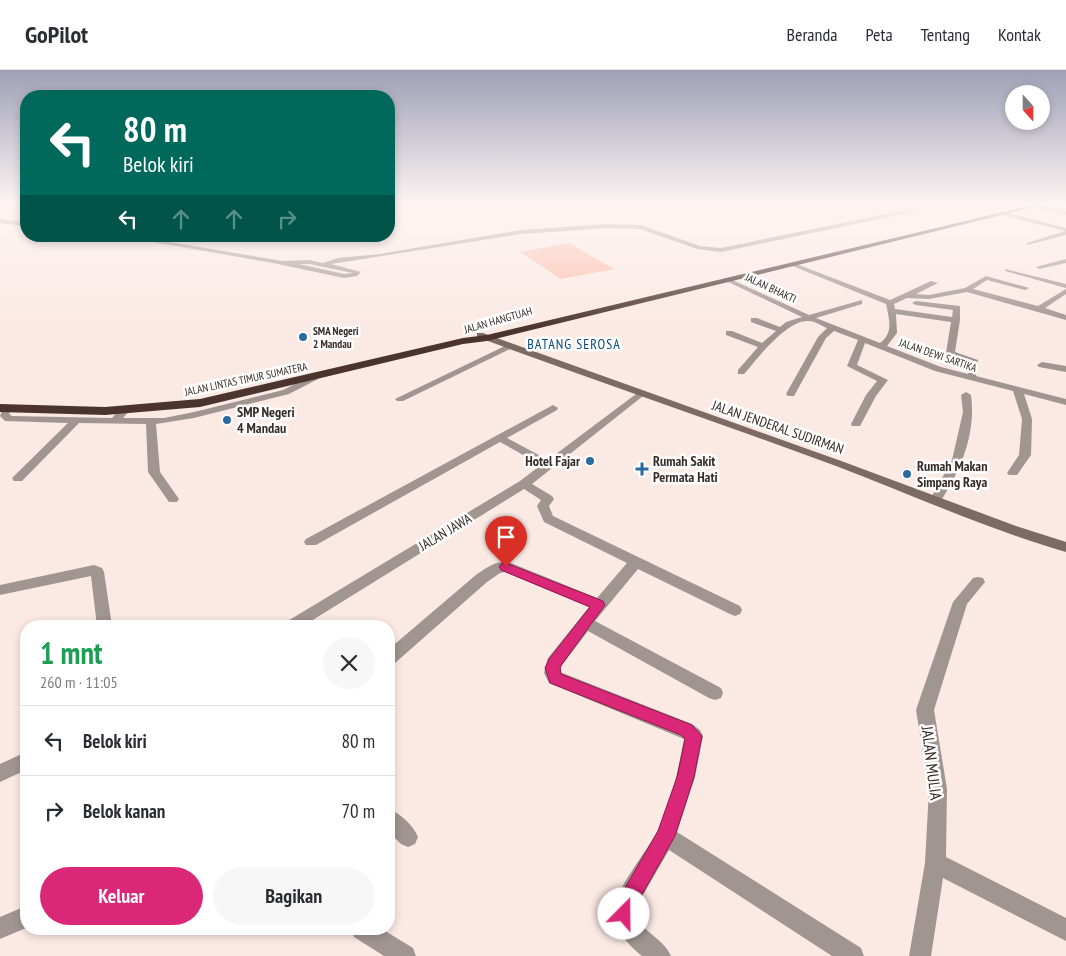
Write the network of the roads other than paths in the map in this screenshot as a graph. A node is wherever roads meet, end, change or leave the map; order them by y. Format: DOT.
graph roads {
  1 [pos="178,245"];
  2 [pos="446,245"];
  3 [pos="692,245"];
  4 [pos="744,245"];
  5 [pos="866,245"];
  6 [pos="869,245"];
  7 [pos="1066,261"];
  8 [pos="283,263"];
  9 [pos="326,264"];
  10 [pos="792,264"];
  11 [pos="1039,267"];
  12 [pos="1007,270"];
  13 [pos="726,279"];
  14 [pos="934,283"];
  15 [pos="1066,286"];
  16 [pos="1025,288"];
  17 [pos="967,290"];
  18 [pos="1066,292"];
  19 [pos="663,293"];
  20 [pos="906,296"];
  21 [pos="859,302"];
  22 [pos="916,303"];
  23 [pos="891,307"];
  24 [pos="1039,309"];
  25 [pos="807,317"];
  26 [pos="1066,318"];
  27 [pos="754,320"];
  28 [pos="956,320"];
  29 [pos="832,328"];
  30 [pos="780,330"];
  31 [pos="729,333"];
  32 [pos="488,335"];
  33 [pos="862,340"];
  34 [pos="462,341"];
  35 [pos="510,346"];
  36 [pos="763,346"];
  37 [pos="880,347"];
  38 [pos="1042,365"];
  39 [pos="1066,369"];
  40 [pos="741,372"];
  41 [pos="315,377"];
  42 [pos="607,379"];
  43 [pos="971,379"];
  44 [pos="1017,389"];
  45 [pos="640,394"];
  46 [pos="791,394"];
  47 [pos="966,395"];
  48 [pos="400,399"];
  49 [pos="1066,402"];
  50 [pos="2,408"];
  51 [pos="554,408"];
  52 [pos="126,410"];
  53 [pos="114,421"];
  54 [pos="75,422"];
  55 [pos="151,422"];
  56 [pos="856,424"];
  57 [pos="500,438"];
  58 [pos="548,464"];
  59 [pos="1013,474"];
  60 [pos="18,478"];
  61 [pos="524,484"];
  62 [pos="938,496"];
  63 [pos="174,499"];
  64 [pos="1066,540"];
  65 [pos="312,542"];
  66 [pos="1066,547"];
  67 [pos="636,562"];
  68 [pos="978,582"];
  69 [pos="0,590"];
  70 [pos="599,605"];
  71 [pos="735,610"];
  72 [pos="103,620"];
  73 [pos="305,620"];
  74 [pos="585,622"];
  75 [pos="395,653"];
  76 [pos="715,693"];
  77 [pos="20,764"];
  78 [pos="0,773"];
  79 [pos="395,824"];
  80 [pos="666,836"];
  81 [pos="408,837"];
  82 [pos="935,863"];
  83 [pos="20,920"];
  84 [pos="0,928"];
  85 [pos="1066,930"];
  86 [pos="372,935"];
  87 [pos="405,956"];
  88 [pos="660,956"];
  89 [pos="853,956"];
  90 [pos="920,956"];
  1 -- 8 [label="street"];
  2 -- 9 [label="street"];
  3 -- 4 [label="street"];
  5 -- 19 [label="highway, JALAN HANGTUAH"];
  6 -- 10 [label="highway, JALAN HANGTUAH"];
  7 -- 11 [label="street"];
  8 -- 9 [label="street"];
  8 -- 9 [label="street"];
  10 -- 13 [label="highway, JALAN HANGTUAH"];
  10 -- 23 [label="street"];
  12 -- 15 [label="street"];
  13 -- 19 [label="highway, JALAN HANGTUAH"];
  13 -- 25 [label="street, JALAN BHAKTI"];
  14 -- 20 [label="street"];
  16 -- 17 [label="street"];
  17 -- 20 [label="street"];
  17 -- 24 [label="street"];
  18 -- 24 [label="street"];
  19 -- 32 [label="highway, JALAN HANGTUAH"];
  20 -- 23 [label="street"];
  21 -- 25 [label="street"];
  22 -- 28 [label="street"];
  23 -- 28 [label="street"];
  23 -- 37 [label="street"];
  24 -- 26 [label="street"];
  25 -- 29 [label="street, JALAN DEWI SARTIKA"];
  25 -- 30 [label="street"];
  27 -- 30 [label="street"];
  28 -- 43 [label="street"];
  29 -- 33 [label="street, JALAN DEWI SARTIKA"];
  29 -- 46 [label="street"];
  30 -- 36 [label="street"];
  31 -- 36 [label="street"];
  32 -- 34 [label="highway, JALAN HANGTUAH"];
  32 -- 35 [label="street, JALAN JENDERAL SUDIRMAN"];
  32 -- 42 [label="street, JALAN JENDERAL SUDIRMAN"];
  33 -- 37 [label="street, JALAN DEWI SARTIKA"];
  33 -- 56 [label="street"];
  34 -- 41 [label="highway, JALAN LINTAS TIMUR SUMATERA"];
  35 -- 42 [label="street, JALAN JENDERAL SUDIRMAN"];
  35 -- 48 [label="street"];
  36 -- 40 [label="street"];
  37 -- 43 [label="street, JALAN DEWI SARTIKA"];
  38 -- 39 [label="street"];
  41 -- 52 [label="highway, JALAN LINTAS TIMUR SUMATERA"];
  41 -- 55 [label="street"];
  42 -- 45 [label="street, JALAN JENDERAL SUDIRMAN"];
  42 -- 62 [label="street, JALAN JENDERAL SUDIRMAN"];
  43 -- 44 [label="street, JALAN DEWI SARTIKA"];
  44 -- 49 [label="street, JALAN DEWI SARTIKA"];
  44 -- 59 [label="street"];
  45 -- 58 [label="street, JALAN JAWA"];
  45 -- 66 [label="street, JALAN JENDERAL SUDIRMAN"];
  47 -- 62 [label="street"];
  50 -- 52 [label="highway, JALAN LINTAS TIMUR SUMATERA"];
  50 -- 54 [label="street"];
  51 -- 57 [label="street"];
  52 -- 53 [label="street"];
  53 -- 54 [label="street"];
  53 -- 55 [label="street"];
  54 -- 60 [label="street"];
  55 -- 63 [label="street"];
  57 -- 58 [label="street"];
  57 -- 65 [label="street"];
  58 -- 61 [label="street, JALAN JAWA"];
  61 -- 67 [label="street"];
  61 -- 73 [label="street, JALAN JAWA"];
  62 -- 64 [label="street, JALAN JENDERAL SUDIRMAN"];
  67 -- 70 [label="street"];
  67 -- 71 [label="street"];
  68 -- 82 [label="street, JALAN MULIA"];
  69 -- 72 [label="street"];
  70 -- 74 [label="street"];
  70 -- 75 [label="street"];
  74 -- 76 [label="street"];
  74 -- 80 [label="street"];
  77 -- 78 [label="street"];
  79 -- 81 [label="street"];
  80 -- 88 [label="street"];
  80 -- 89 [label="street"];
  82 -- 85 [label="street"];
  82 -- 90 [label="street, JALAN MULIA"];
  83 -- 84 [label="street"];
  86 -- 87 [label="street"];
}
